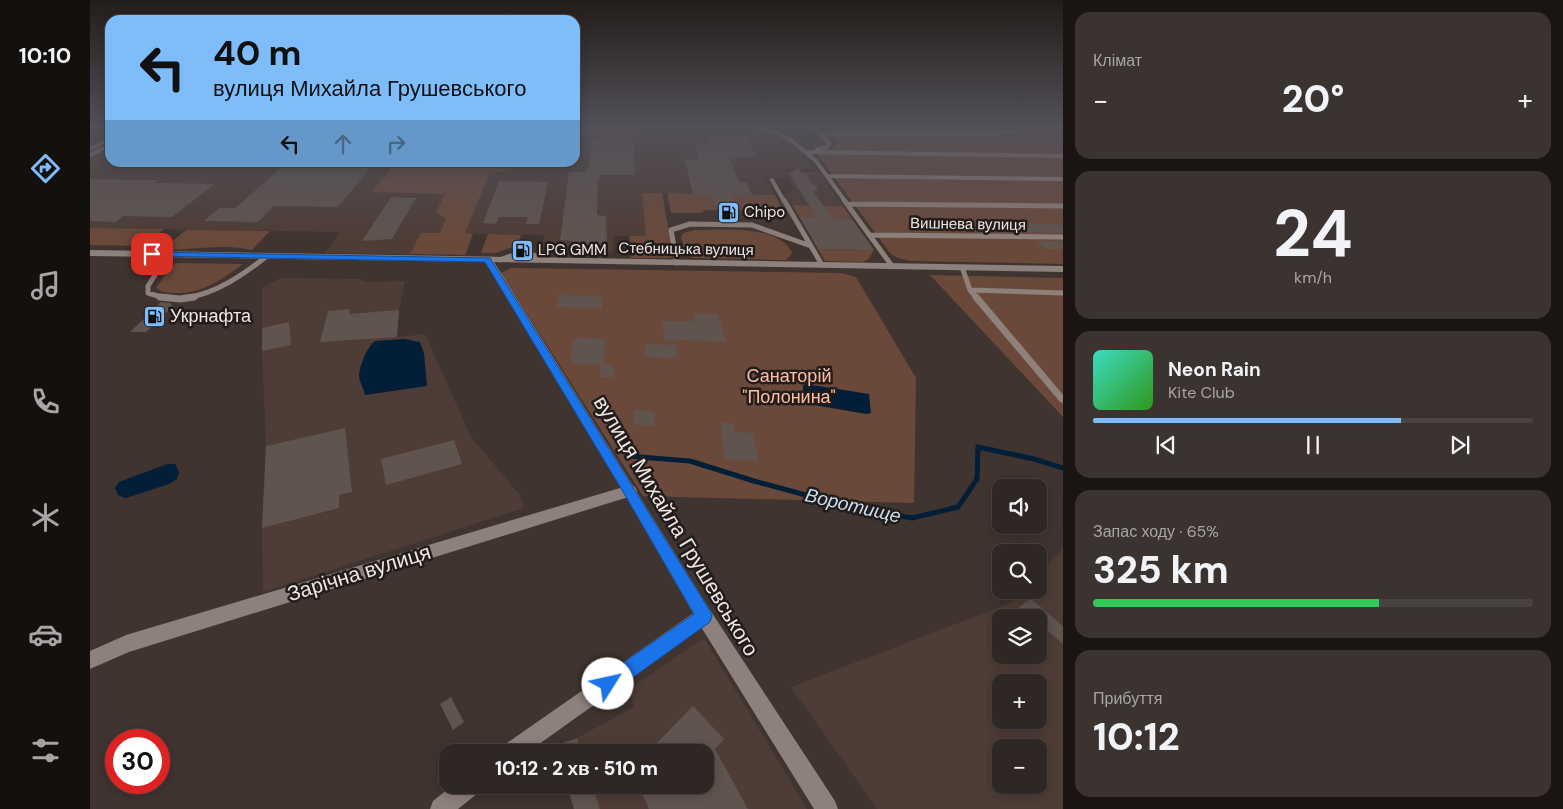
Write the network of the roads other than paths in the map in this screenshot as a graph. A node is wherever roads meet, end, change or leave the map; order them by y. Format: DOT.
graph roads {
  1 [pos="818,164"];
  2 [pos="829,176"];
  3 [pos="1063,179"];
  4 [pos="772,180"];
  5 [pos="849,204"];
  6 [pos="1063,206"];
  7 [pos="871,235"];
  8 [pos="1063,237"];
  9 [pos="811,246"];
  10 [pos="90,253"];
  11 [pos="168,254"];
  12 [pos="267,256"];
  13 [pos="492,261"];
  14 [pos="677,263"];
  15 [pos="822,265"];
  16 [pos="892,266"];
  17 [pos="962,267"];
  18 [pos="1063,269"];
  19 [pos="970,290"];
  20 [pos="1063,294"];
  21 [pos="1062,399"];
  22 [pos="630,491"];
  23 [pos="704,616"];
  24 [pos="90,660"];
  25 [pos="522,744"];
  26 [pos="459,794"];
  27 [pos="441,809"];
  28 [pos="827,809"];
  1 -- 2 [label="lane"];
  2 -- 3 [label="lane"];
  2 -- 5 [label="lane"];
  4 -- 9 [label="lane"];
  5 -- 6 [label="lane"];
  5 -- 7 [label="lane"];
  7 -- 8 [label="lane, Вишнева вулиця"];
  7 -- 16 [label="lane"];
  9 -- 14 [label="lane"];
  9 -- 15 [label="lane"];
  10 -- 11 [label="street, Стебницька вулиця"];
  11 -- 12 [label="street, Стебницька вулиця"];
  11 -- 12 [label="lane"];
  12 -- 13 [label="street, Стебницька вулиця"];
  13 -- 14 [label="street, Стебницька вулиця"];
  13 -- 22 [label="street, вулиця Михайла Грушевського"];
  14 -- 15 [label="street, Стебницька вулиця"];
  15 -- 16 [label="street, Стебницька вулиця"];
  16 -- 17 [label="street, Стебницька вулиця"];
  17 -- 18 [label="street, Стебницька вулиця"];
  17 -- 19 [label="lane"];
  19 -- 20 [label="lane"];
  19 -- 21 [label="lane"];
  22 -- 23 [label="street, вулиця Михайла Грушевського"];
  22 -- 24 [label="street, Зарічна вулиця"];
  23 -- 25 [label="street"];
  23 -- 28 [label="street, вулиця Михайла Грушевського"];
  26 -- 27 [label="street"];
}
